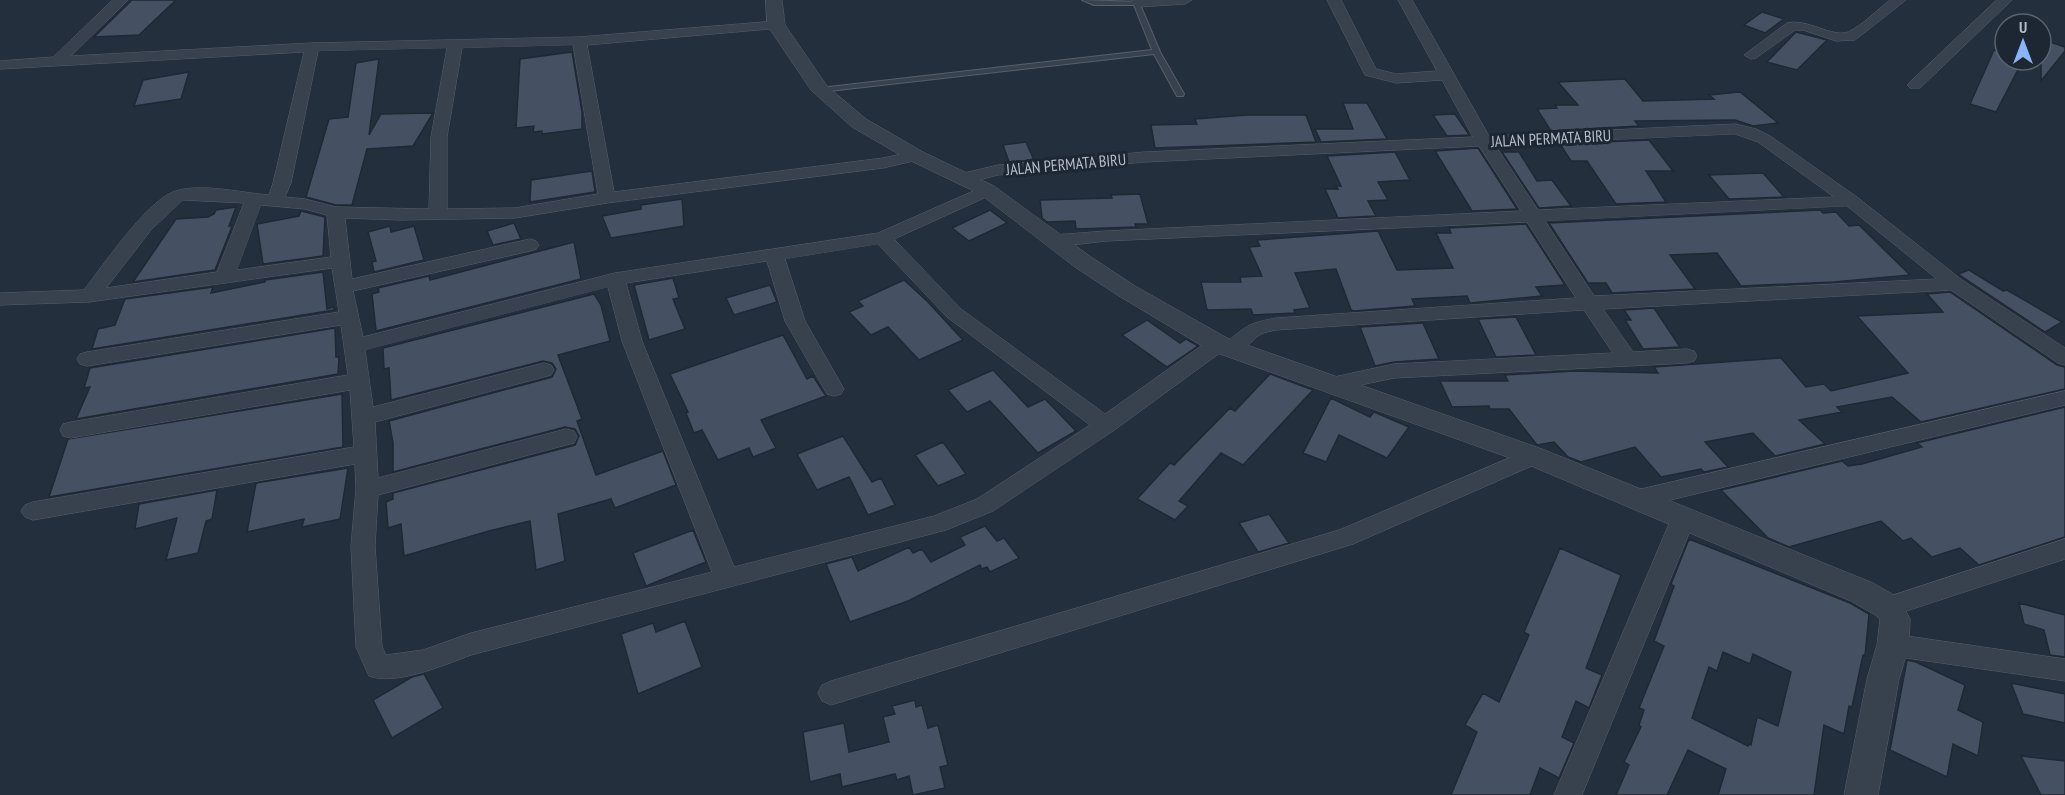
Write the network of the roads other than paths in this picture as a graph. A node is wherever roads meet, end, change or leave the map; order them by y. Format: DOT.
graph roads {
  1 [pos="121,0"];
  2 [pos="774,0"];
  3 [pos="1085,0"];
  4 [pos="1185,0"];
  5 [pos="1334,0"];
  6 [pos="1406,0"];
  7 [pos="1899,0"];
  8 [pos="2005,0"];
  9 [pos="1137,3"];
  10 [pos="776,25"];
  11 [pos="579,41"];
  12 [pos="455,44"];
  13 [pos="312,47"];
  14 [pos="1156,52"];
  15 [pos="1751,55"];
  16 [pos="59,60"];
  17 [pos="0,65"];
  18 [pos="1448,75"];
  19 [pos="1915,85"];
  20 [pos="820,90"];
  21 [pos="1180,94"];
  22 [pos="1484,141"];
  23 [pos="916,156"];
  24 [pos="966,178"];
  25 [pos="987,190"];
  26 [pos="607,198"];
  27 [pos="254,200"];
  28 [pos="275,201"];
  29 [pos="1851,201"];
  30 [pos="336,212"];
  31 [pos="438,214"];
  32 [pos="1532,215"];
  33 [pos="882,238"];
  34 [pos="1054,241"];
  35 [pos="530,245"];
  36 [pos="775,256"];
  37 [pos="340,261"];
  38 [pos="224,278"];
  39 [pos="615,279"];
  40 [pos="1955,284"];
  41 [pos="343,287"];
  42 [pos="89,296"];
  43 [pos="0,299"];
  44 [pos="1588,303"];
  45 [pos="350,317"];
  46 [pos="353,346"];
  47 [pos="1225,346"];
  48 [pos="1687,356"];
  49 [pos="2065,358"];
  50 [pos="87,359"];
  51 [pos="1628,360"];
  52 [pos="544,370"];
  53 [pos="358,381"];
  54 [pos="1332,384"];
  55 [pos="834,389"];
  56 [pos="2065,398"];
  57 [pos="364,417"];
  58 [pos="1105,425"];
  59 [pos="71,429"];
  60 [pos="566,437"];
  61 [pos="364,454"];
  62 [pos="1533,456"];
  63 [pos="367,489"];
  64 [pos="1637,499"];
  65 [pos="33,511"];
  66 [pos="1683,519"];
  67 [pos="2065,549"];
  68 [pos="726,578"];
  69 [pos="1888,608"];
  70 [pos="1893,645"];
  71 [pos="2065,670"];
  72 [pos="831,693"];
  73 [pos="1568,795"];
  74 [pos="1861,795"];
  1 -- 16 [label="street"];
  2 -- 10 [label="street"];
  3 -- 9 [label="lane"];
  4 -- 9 [label="street"];
  5 -- 18 [label="street"];
  6 -- 18 [label="street"];
  7 -- 15 [label="street"];
  8 -- 19 [label="street"];
  9 -- 14 [label="lane"];
  10 -- 11 [label="street"];
  10 -- 20 [label="street"];
  11 -- 12 [label="street"];
  11 -- 26 [label="street"];
  12 -- 13 [label="street"];
  12 -- 31 [label="street"];
  13 -- 16 [label="street"];
  13 -- 28 [label="street"];
  14 -- 20 [label="lane"];
  14 -- 21 [label="lane"];
  16 -- 17 [label="street"];
  18 -- 22 [label="street"];
  20 -- 23 [label="street"];
  22 -- 24 [label="street, JALAN PERMATA BIRU"];
  22 -- 29 [label="street, JALAN PERMATA BIRU"];
  22 -- 32 [label="street"];
  23 -- 24 [label="street"];
  23 -- 26 [label="street"];
  24 -- 25 [label="street"];
  25 -- 33 [label="street"];
  25 -- 34 [label="street"];
  26 -- 31 [label="street"];
  27 -- 28 [label="street"];
  27 -- 38 [label="street"];
  27 -- 42 [label="street"];
  28 -- 30 [label="street"];
  29 -- 32 [label="street"];
  29 -- 40 [label="street, JALAN PERMATA BIRU"];
  30 -- 31 [label="street"];
  30 -- 37 [label="street"];
  32 -- 34 [label="street"];
  32 -- 44 [label="street"];
  33 -- 36 [label="street"];
  33 -- 58 [label="street"];
  34 -- 47 [label="street"];
  35 -- 41 [label="street"];
  36 -- 39 [label="street"];
  36 -- 55 [label="street"];
  37 -- 38 [label="street"];
  37 -- 41 [label="street"];
  38 -- 42 [label="street"];
  39 -- 46 [label="street"];
  39 -- 68 [label="street"];
  40 -- 44 [label="street"];
  40 -- 49 [label="street, JALAN PERMATA BIRU"];
  41 -- 45 [label="street"];
  42 -- 43 [label="street"];
  44 -- 47 [label="street"];
  44 -- 51 [label="street"];
  45 -- 46 [label="street"];
  45 -- 50 [label="street"];
  46 -- 53 [label="street"];
  47 -- 54 [label="street"];
  47 -- 58 [label="street"];
  48 -- 51 [label="street"];
  51 -- 54 [label="street"];
  52 -- 57 [label="street"];
  53 -- 57 [label="street"];
  53 -- 59 [label="street"];
  54 -- 62 [label="street"];
  56 -- 64 [label="street"];
  57 -- 61 [label="street"];
  58 -- 68 [label="street"];
  60 -- 63 [label="street"];
  61 -- 63 [label="street"];
  61 -- 65 [label="street"];
  62 -- 64 [label="street"];
  62 -- 72 [label="street"];
  63 -- 68 [label="street"];
  64 -- 66 [label="street"];
  66 -- 69 [label="street"];
  66 -- 73 [label="street"];
  67 -- 69 [label="street"];
  69 -- 70 [label="street"];
  70 -- 71 [label="street"];
  70 -- 74 [label="street"];
}
